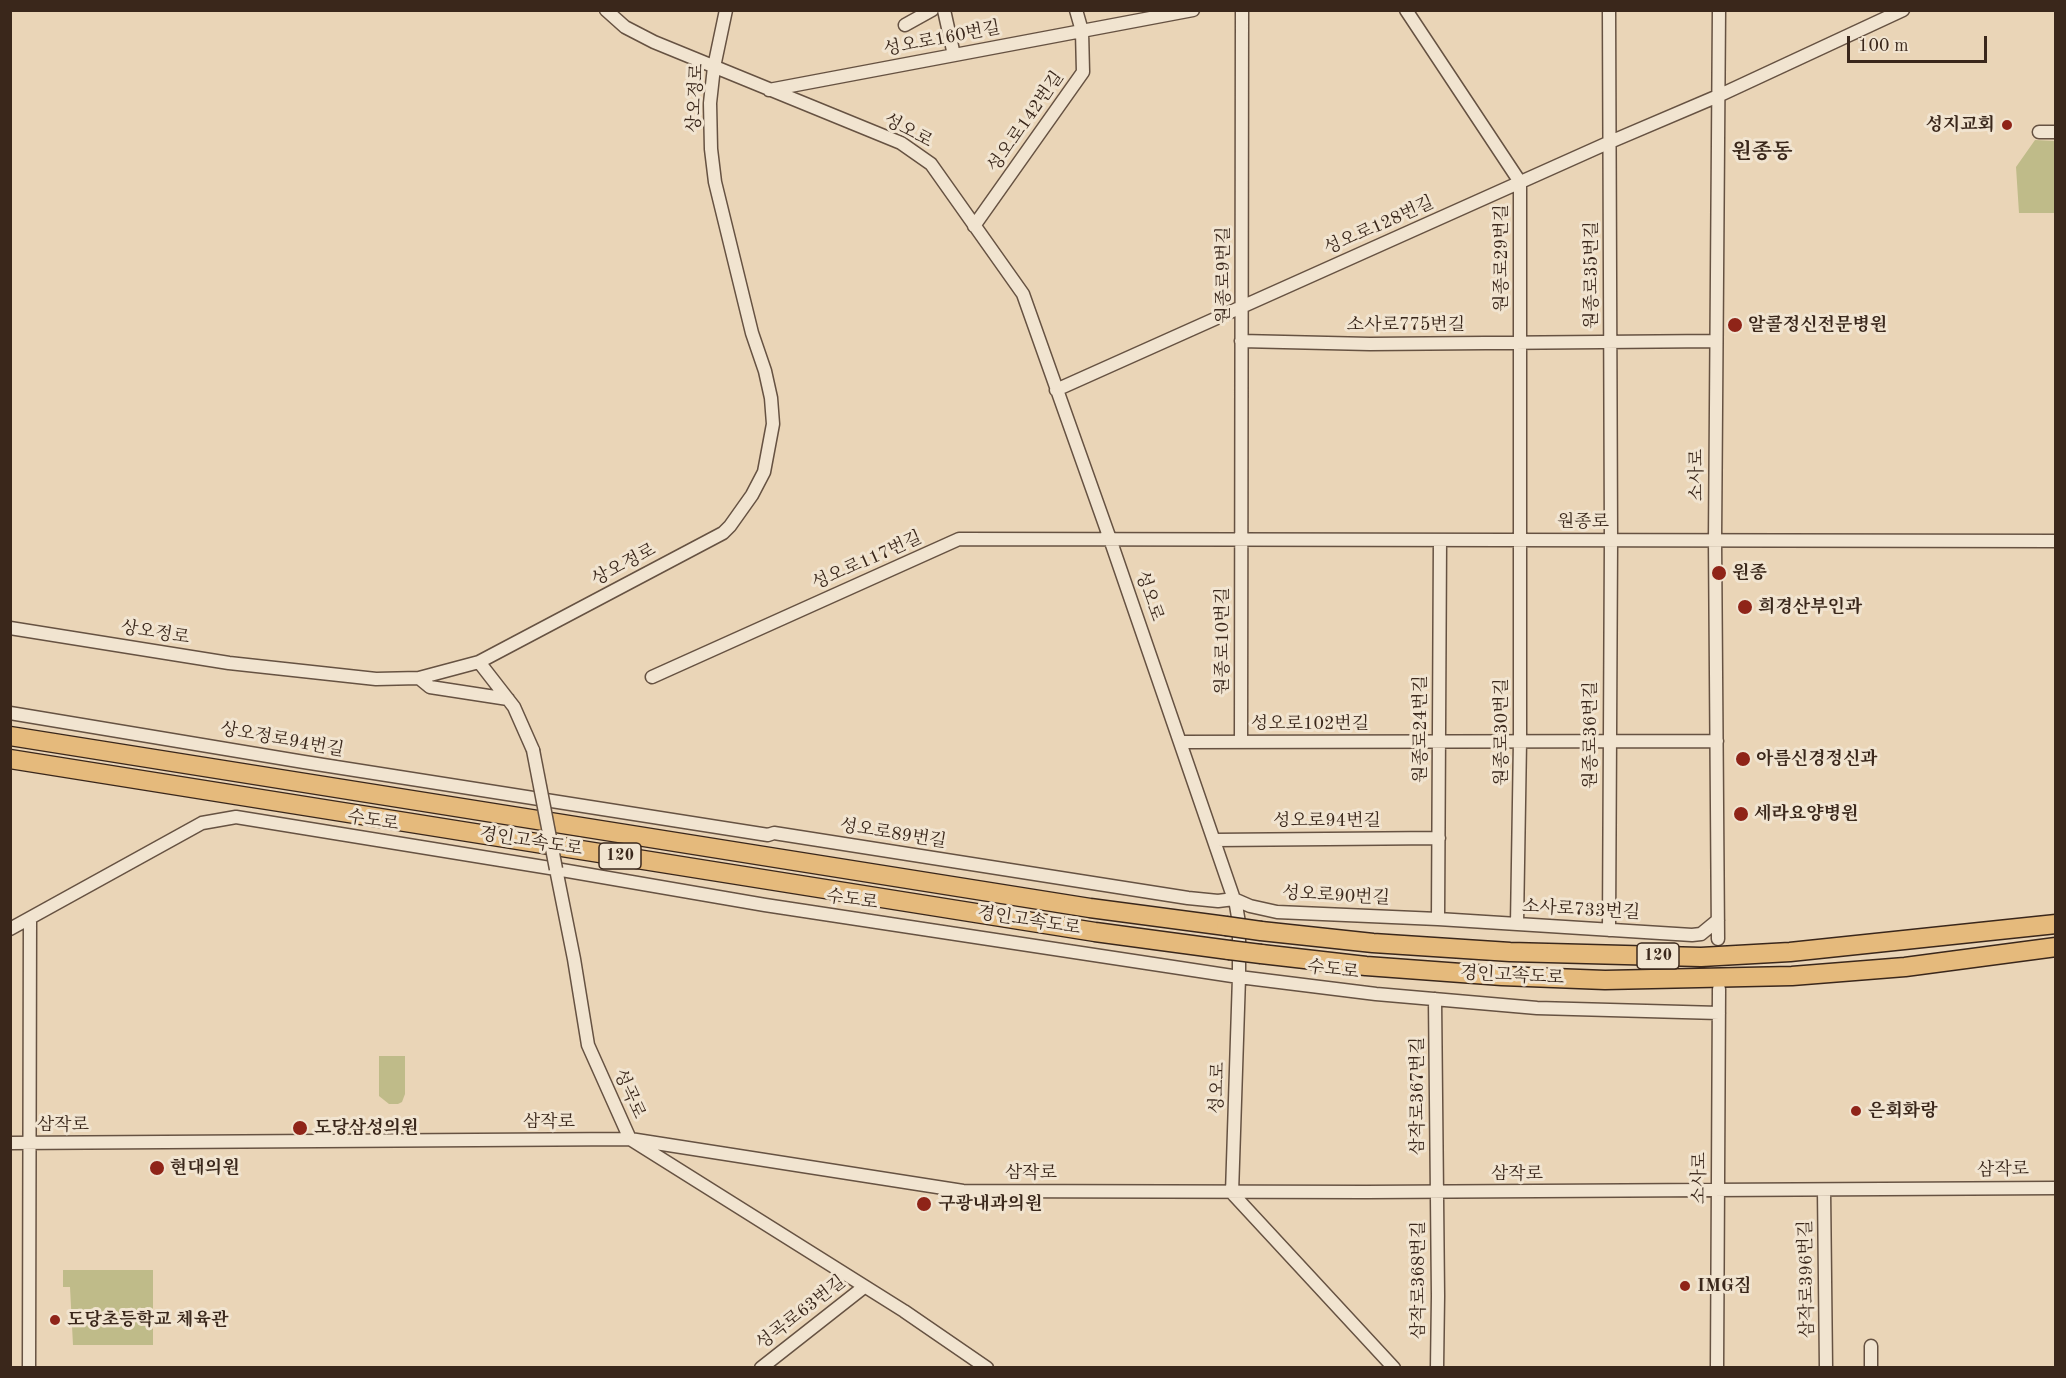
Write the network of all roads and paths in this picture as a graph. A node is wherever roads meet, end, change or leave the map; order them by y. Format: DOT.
graph roads {
  1 [pos="606,10"];
  2 [pos="726,10"];
  3 [pos="932,10"];
  4 [pos="944,10"];
  5 [pos="1076,10"];
  6 [pos="1193,10"];
  7 [pos="1242,10"];
  8 [pos="1406,10"];
  9 [pos="1609,10"];
  10 [pos="1719,10"];
  11 [pos="1903,10"];
  12 [pos="905,25"];
  13 [pos="1082,31"];
  14 [pos="954,55"];
  15 [pos="714,67"];
  16 [pos="768,90"];
  17 [pos="1718,96"];
  18 [pos="2039,132"];
  19 [pos="2055,132"];
  20 [pos="1610,142"];
  21 [pos="1520,182"];
  22 [pos="974,226"];
  23 [pos="1243,307"];
  24 [pos="1241,341"];
  25 [pos="1716,341"];
  26 [pos="1520,342"];
  27 [pos="1610,342"];
  28 [pos="1056,390"];
  29 [pos="1110,539"];
  30 [pos="1241,539"];
  31 [pos="1440,540"];
  32 [pos="1520,540"];
  33 [pos="1611,540"];
  34 [pos="1715,540"];
  35 [pos="2055,541"];
  36 [pos="10,628"];
  37 [pos="479,662"];
  38 [pos="652,677"];
  39 [pos="419,678"];
  40 [pos="508,699"];
  41 [pos="10,713"];
  42 [pos="10,736"];
  43 [pos="1520,741"];
  44 [pos="1609,741"];
  45 [pos="1717,741"];
  46 [pos="1181,742"];
  47 [pos="1240,742"];
  48 [pos="1439,742"];
  49 [pos="10,759"];
  50 [pos="547,800"];
  51 [pos="1439,838"];
  52 [pos="1215,840"];
  53 [pos="556,869"];
  54 [pos="1234,898"];
  55 [pos="30,918"];
  56 [pos="1437,919"];
  57 [pos="1718,920"];
  58 [pos="1517,924"];
  59 [pos="2055,924"];
  60 [pos="10,929"];
  61 [pos="1609,930"];
  62 [pos="1719,939"];
  63 [pos="2055,947"];
  64 [pos="1239,977"];
  65 [pos="1719,988"];
  66 [pos="1435,999"];
  67 [pos="1719,1013"];
  68 [pos="630,1139"];
  69 [pos="10,1143"];
  70 [pos="28,1143"];
  71 [pos="2055,1188"];
  72 [pos="1824,1190"];
  73 [pos="1718,1191"];
  74 [pos="1436,1192"];
  75 [pos="1232,1193"];
  76 [pos="864,1287"];
  77 [pos="1871,1346"];
  78 [pos="29,1368"];
  79 [pos="761,1368"];
  80 [pos="987,1368"];
  81 [pos="1394,1368"];
  82 [pos="1437,1368"];
  83 [pos="1717,1368"];
  84 [pos="1826,1368"];
  85 [pos="1871,1368"];
  1 -- 15 [label="street, 성오로"];
  2 -- 15 [label="street, 상오정로"];
  3 -- 12 [label="street"];
  4 -- 14 [label="street"];
  5 -- 13 [label="street, 성오로142번길"];
  6 -- 13 [label="street, 성오로160번길"];
  7 -- 23 [label="street, 원종로9번길"];
  8 -- 21 [label="street, 원종로29번길"];
  9 -- 20 [label="street, 원종로35번길"];
  10 -- 17 [label="street, 소사로"];
  11 -- 17 [label="street, 성오로128번길"];
  13 -- 14 [label="street, 성오로160번길"];
  13 -- 22 [label="street, 성오로142번길"];
  14 -- 16 [label="street, 성오로160번길"];
  15 -- 16 [label="street, 성오로"];
  15 -- 37 [label="street, 상오정로"];
  16 -- 22 [label="street, 성오로"];
  17 -- 20 [label="street, 성오로128번길"];
  17 -- 25 [label="street, 소사로"];
  18 -- 19 [label="street"];
  20 -- 21 [label="street, 성오로128번길"];
  20 -- 27 [label="street, 원종로35번길"];
  21 -- 23 [label="street, 성오로128번길"];
  21 -- 26 [label="street, 원종로29번길"];
  22 -- 28 [label="street, 성오로"];
  23 -- 24 [label="street, 원종로9번길"];
  23 -- 28 [label="street, 성오로128번길"];
  24 -- 26 [label="street, 소사로775번길"];
  24 -- 30 [label="street, 원종로9번길"];
  25 -- 27 [label="street, 소사로775번길"];
  25 -- 34 [label="street, 소사로"];
  26 -- 27 [label="street, 소사로775번길"];
  26 -- 32 [label="street, 원종로29번길"];
  27 -- 33 [label="street, 원종로35번길"];
  28 -- 29 [label="street, 성오로"];
  29 -- 30 [label="street, 원종로"];
  29 -- 38 [label="street, 성오로117번길"];
  29 -- 46 [label="street, 성오로"];
  30 -- 31 [label="street, 원종로"];
  30 -- 47 [label="street, 원종로10번길"];
  31 -- 32 [label="street, 원종로"];
  31 -- 48 [label="street, 원종로24번길"];
  32 -- 33 [label="street, 원종로"];
  32 -- 43 [label="street, 원종로30번길"];
  33 -- 34 [label="street, 원종로"];
  33 -- 44 [label="street, 원종로36번길"];
  34 -- 35 [label="street, 원종로"];
  34 -- 45 [label="street, 소사로"];
  36 -- 39 [label="street, 상오정로"];
  37 -- 39 [label="street, 상오정로"];
  37 -- 40 [label="street, 성곡로"];
  39 -- 40 [label="street"];
  40 -- 53 [label="street, 성곡로, bridge"];
  41 -- 50 [label="street, 상오정로94번길"];
  42 -- 59 [label="highway, 경인고속도로 / 120, bridge"];
  43 -- 44 [label="street, 성오로102번길"];
  43 -- 48 [label="street, 성오로102번길"];
  43 -- 58 [label="street, 원종로30번길"];
  44 -- 45 [label="street, 성오로102번길"];
  44 -- 61 [label="street, 원종로36번길"];
  45 -- 57 [label="street, 소사로"];
  46 -- 47 [label="street, 성오로102번길"];
  46 -- 52 [label="street, 성오로"];
  47 -- 48 [label="street, 성오로102번길"];
  48 -- 51 [label="street, 원종로24번길"];
  49 -- 63 [label="highway, 경인고속도로 / 120, bridge"];
  50 -- 54 [label="street, 성오로89번길"];
  51 -- 52 [label="street, 성오로94번길"];
  51 -- 56 [label="street, 원종로24번길"];
  52 -- 54 [label="street, 성오로"];
  53 -- 55 [label="street, 수도로"];
  53 -- 64 [label="street, 수도로"];
  53 -- 68 [label="street, 성곡로"];
  54 -- 56 [label="street, 성오로90번길"];
  54 -- 64 [label="street, 성오로"];
  55 -- 60 [label="street, 수도로"];
  55 -- 70 [label="street"];
  56 -- 58 [label="street, 소사로733번길"];
  57 -- 61 [label="street, 소사로733번길"];
  57 -- 62 [label="street, 소사로"];
  58 -- 61 [label="street, 소사로733번길"];
  64 -- 66 [label="street, 수도로"];
  64 -- 75 [label="street, 성오로"];
  65 -- 67 [label="street, 소사로"];
  66 -- 67 [label="street, 수도로"];
  66 -- 74 [label="street, 삼작로367번길"];
  67 -- 73 [label="street, 소사로"];
  68 -- 70 [label="street, 삼작로"];
  68 -- 75 [label="street, 삼작로"];
  68 -- 76 [label="street, 성곡로"];
  69 -- 70 [label="street, 삼작로"];
  70 -- 78 [label="street"];
  71 -- 72 [label="street, 삼작로"];
  72 -- 73 [label="street, 삼작로"];
  72 -- 84 [label="street, 삼작로396번길"];
  73 -- 74 [label="street, 삼작로"];
  73 -- 83 [label="street, 소사로"];
  74 -- 75 [label="street, 삼작로"];
  74 -- 82 [label="street, 삼작로368번길"];
  75 -- 81 [label="street"];
  76 -- 79 [label="street, 성곡로63번길"];
  76 -- 80 [label="street, 성곡로"];
  77 -- 85 [label="street"];
}
